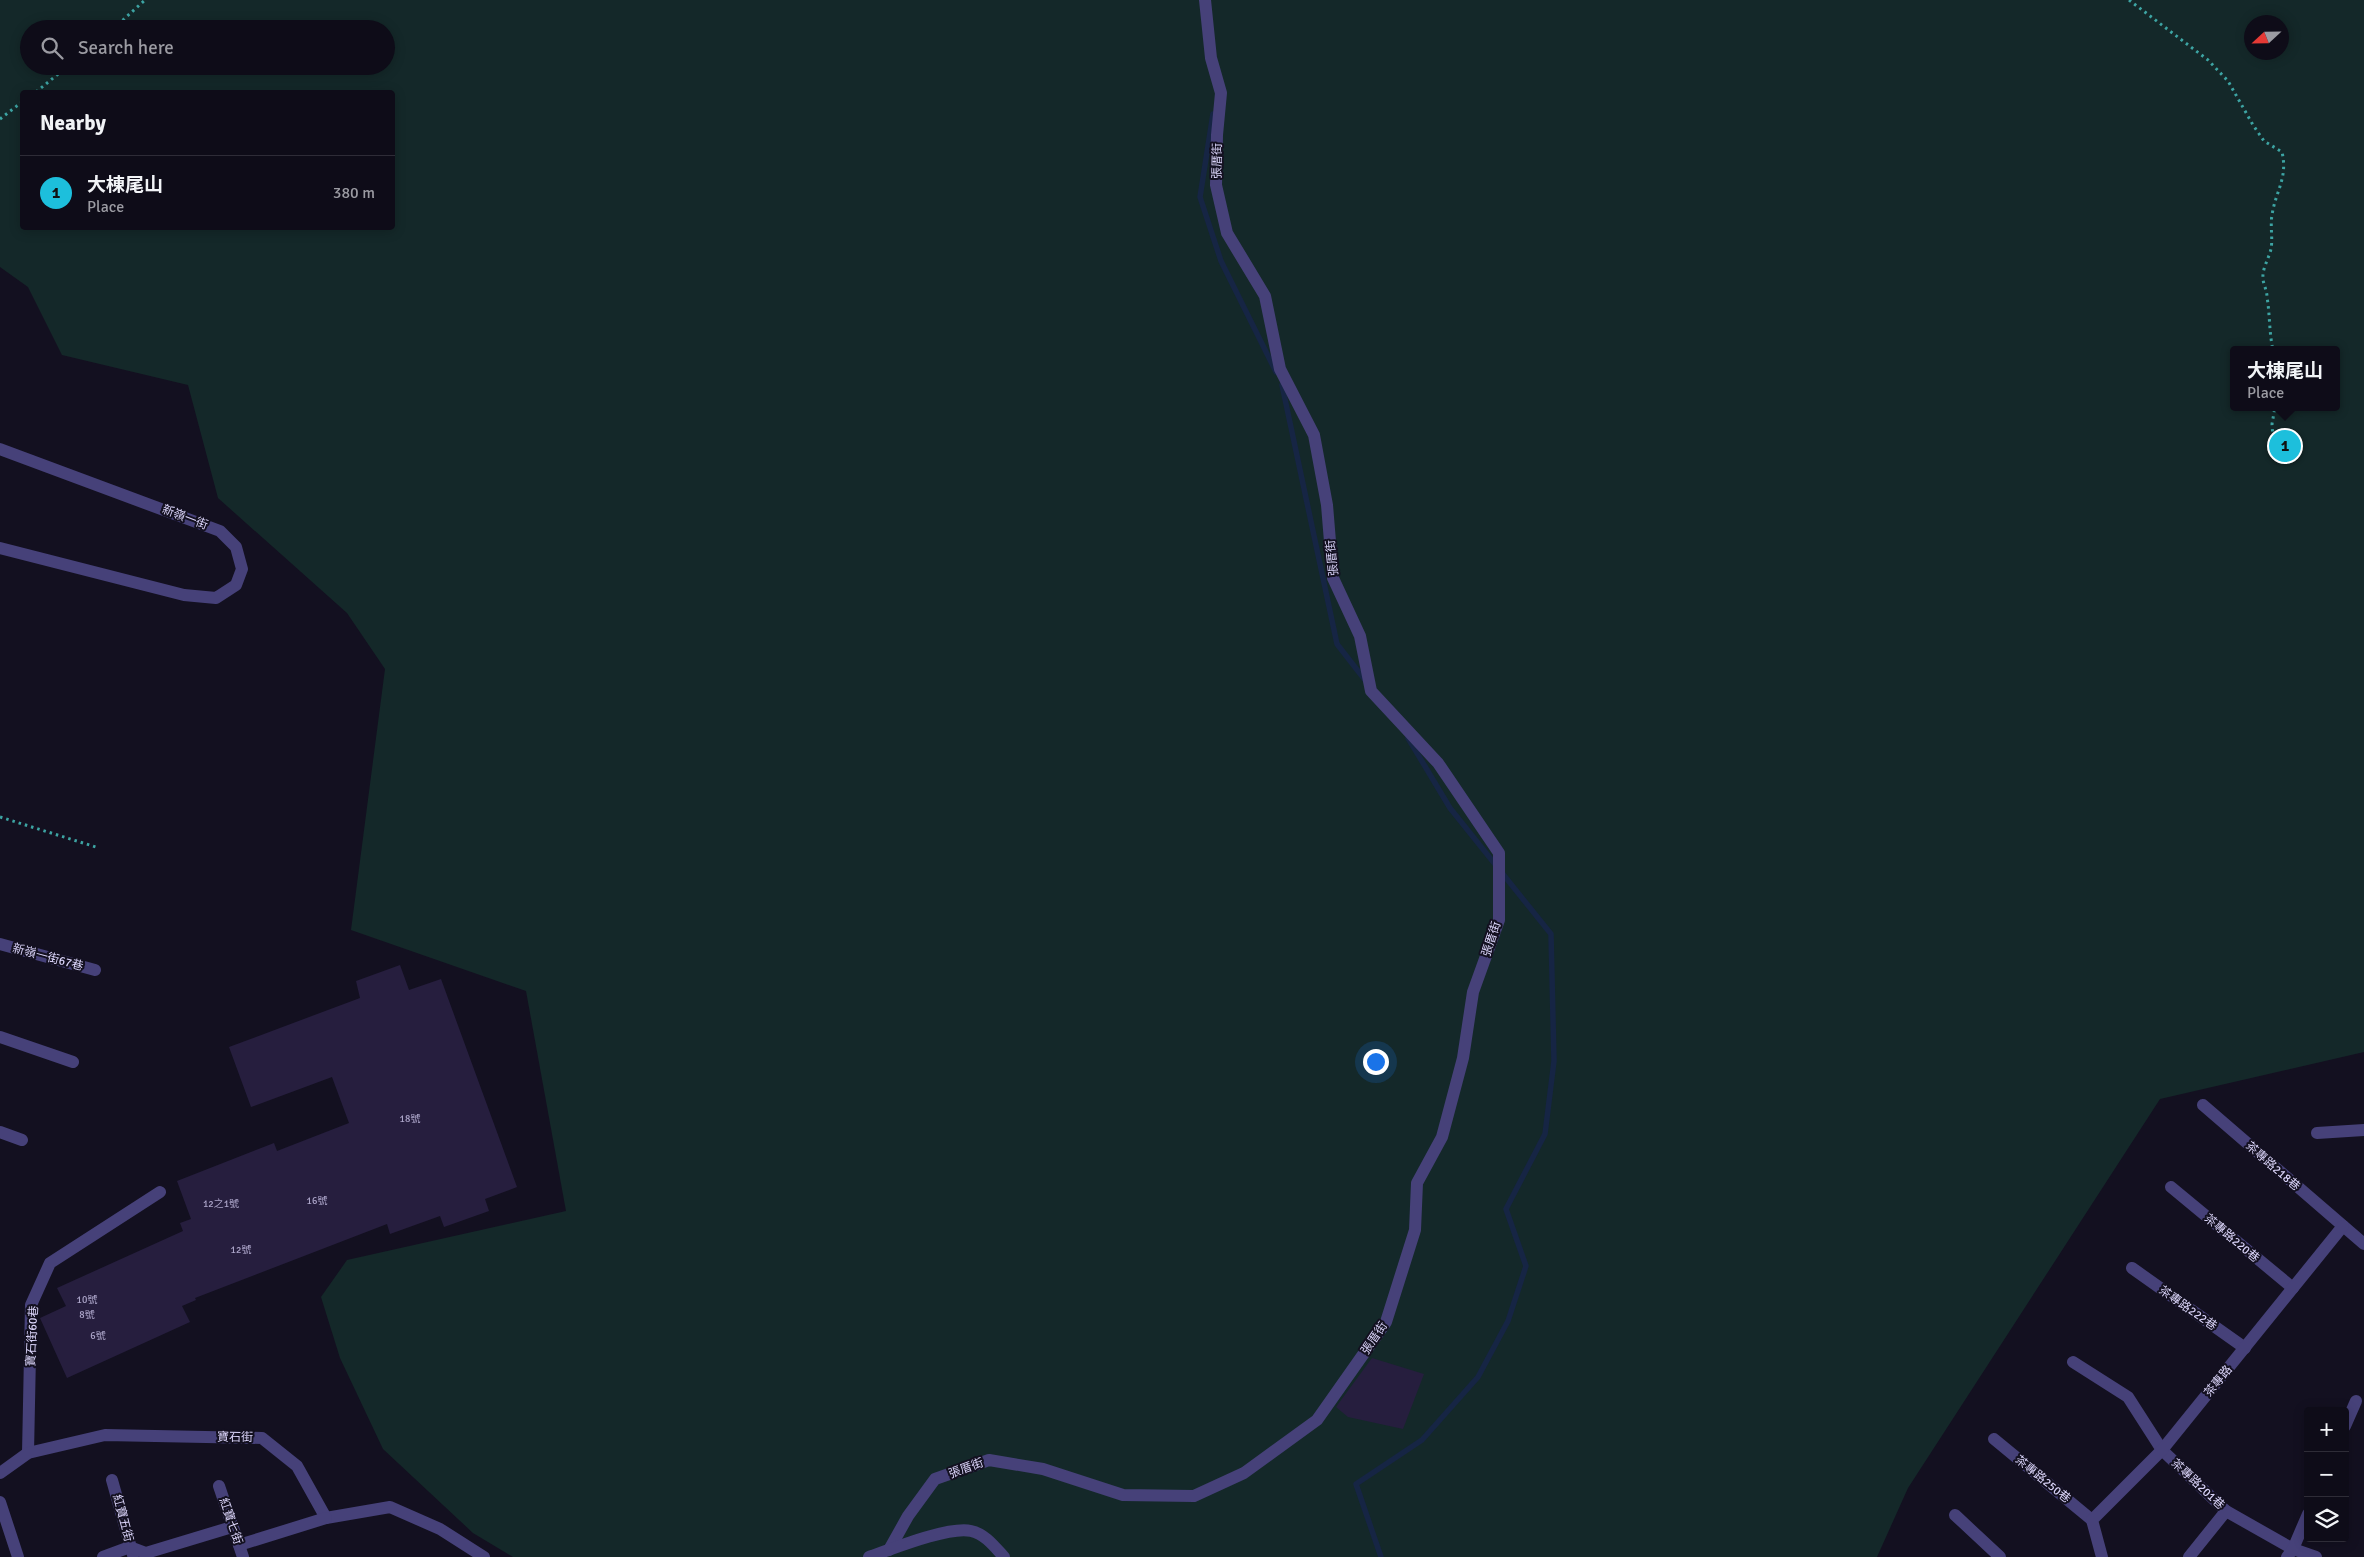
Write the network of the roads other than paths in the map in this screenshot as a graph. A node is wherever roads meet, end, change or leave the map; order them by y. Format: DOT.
graph roads {
  1 [pos="1205,0"];
  2 [pos="0,450"];
  3 [pos="0,548"];
  4 [pos="0,944"];
  5 [pos="95,970"];
  6 [pos="0,1037"];
  7 [pos="73,1062"];
  8 [pos="2203,1105"];
  9 [pos="2364,1130"];
  10 [pos="0,1132"];
  11 [pos="2317,1133"];
  12 [pos="22,1140"];
  13 [pos="2171,1187"];
  14 [pos="160,1192"];
  15 [pos="2343,1226"];
  16 [pos="2364,1244"];
  17 [pos="2132,1268"];
  18 [pos="2293,1288"];
  19 [pos="2245,1348"];
  20 [pos="2073,1362"];
  21 [pos="2356,1401"];
  22 [pos="2349,1417"];
  23 [pos="1994,1439"];
  24 [pos="2162,1450"];
  25 [pos="28,1452"];
  26 [pos="0,1473"];
  27 [pos="112,1480"];
  28 [pos="219,1486"];
  29 [pos="0,1502"];
  30 [pos="2226,1511"];
  31 [pos="1955,1515"];
  32 [pos="326,1518"];
  33 [pos="2092,1520"];
  34 [pos="2304,1523"];
  35 [pos="232,1527"];
  36 [pos="889,1550"];
  37 [pos="241,1551"];
  38 [pos="132,1552"];
  39 [pos="2290,1553"];
  40 [pos="18,1557"];
  41 [pos="103,1557"];
  42 [pos="484,1557"];
  43 [pos="869,1557"];
  44 [pos="1004,1557"];
  45 [pos="2000,1557"];
  46 [pos="2102,1557"];
  47 [pos="2188,1557"];
  48 [pos="2316,1557"];
  1 -- 36 [label="street, 張厝街"];
  2 -- 3 [label="street, 新嶺一街"];
  4 -- 5 [label="street, 新嶺一街67巷"];
  6 -- 7 [label="street"];
  8 -- 15 [label="street, 茶專路218巷"];
  9 -- 11 [label="street"];
  10 -- 12 [label="street"];
  13 -- 18 [label="street, 茶專路220巷"];
  14 -- 25 [label="street, 寶石街60巷"];
  15 -- 16 [label="street"];
  15 -- 18 [label="street, 茶專路"];
  17 -- 19 [label="street, 茶專路222巷"];
  18 -- 19 [label="street, 茶專路"];
  19 -- 24 [label="street, 茶專路"];
  20 -- 24 [label="street, 茶專路201巷"];
  21 -- 22 [label="street"];
  23 -- 33 [label="street, 茶專路250巷"];
  24 -- 30 [label="street, 茶專路201巷"];
  24 -- 33 [label="street, 茶專路"];
  25 -- 26 [label="street, 寶石街"];
  25 -- 32 [label="street, 寶石街"];
  27 -- 38 [label="street, 紅寶五街"];
  28 -- 35 [label="street, 紅寶七街"];
  29 -- 40 [label="street"];
  30 -- 39 [label="street, 茶專路201巷"];
  30 -- 47 [label="street"];
  31 -- 45 [label="street"];
  32 -- 37 [label="street"];
  32 -- 42 [label="street"];
  33 -- 46 [label="street"];
  34 -- 39 [label="street"];
  35 -- 37 [label="street, 紅寶七街"];
  35 -- 38 [label="street"];
  36 -- 43 [label="street"];
  36 -- 44 [label="street"];
  38 -- 41 [label="street"];
  39 -- 48 [label="street, 茶專路201巷"];
}
